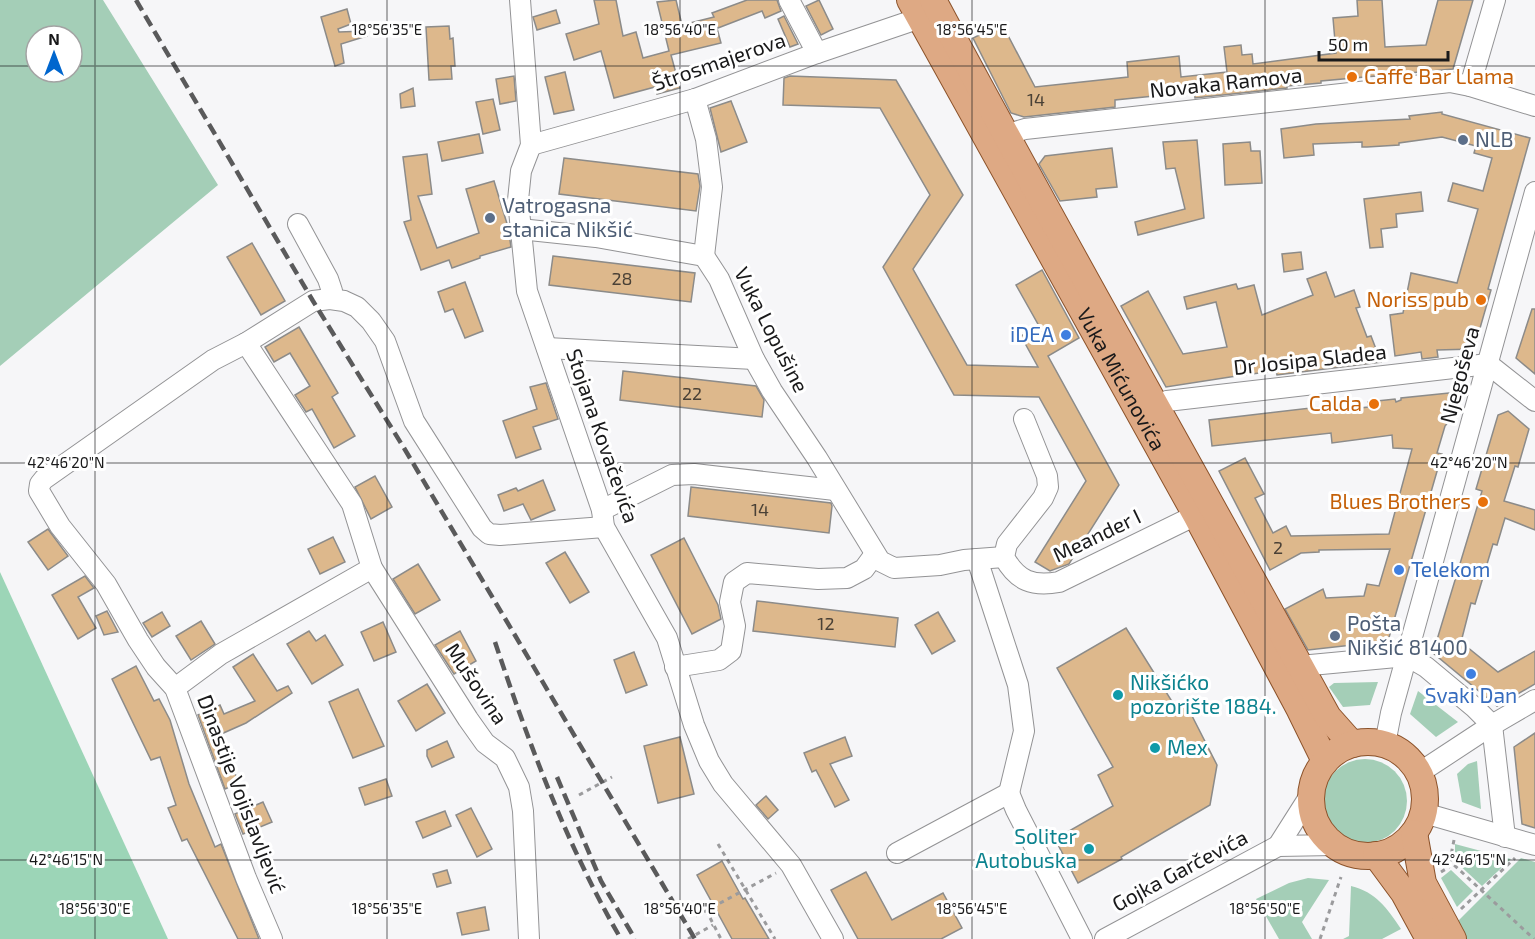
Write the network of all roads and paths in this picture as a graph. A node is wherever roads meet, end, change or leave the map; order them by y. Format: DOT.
graph roads {
  1 [pos="520,0"];
  2 [pos="789,0"];
  3 [pos="1495,0"];
  4 [pos="921,6"];
  5 [pos="817,53"];
  6 [pos="1470,86"];
  7 [pos="695,99"];
  8 [pos="1535,106"];
  9 [pos="998,140"];
  10 [pos="531,145"];
  11 [pos="1535,192"];
  12 [pos="298,224"];
  13 [pos="520,229"];
  14 [pos="704,256"];
  15 [pos="330,299"];
  16 [pos="246,343"];
  17 [pos="547,348"];
  18 [pos="754,359"];
  19 [pos="1488,364"];
  20 [pos="1535,401"];
  21 [pos="1149,410"];
  22 [pos="1024,419"];
  23 [pos="836,489"];
  24 [pos="1196,515"];
  25 [pos="603,519"];
  26 [pos="875,554"];
  27 [pos="1004,557"];
  28 [pos="977,559"];
  29 [pos="372,568"];
  30 [pos="1407,656"];
  31 [pos="1300,666"];
  32 [pos="675,667"];
  33 [pos="175,688"];
  34 [pos="1535,700"];
  35 [pos="1492,725"];
  36 [pos="1352,744"];
  37 [pos="1384,744"];
  38 [pos="1325,761"];
  39 [pos="1419,773"];
  40 [pos="612,777"];
  41 [pos="1010,793"];
  42 [pos="1311,794"];
  43 [pos="579,795"];
  44 [pos="1419,823"];
  45 [pos="1455,836"];
  46 [pos="1505,837"];
  47 [pos="718,844"];
  48 [pos="1334,845"];
  49 [pos="1535,845"];
  50 [pos="1278,846"];
  51 [pos="897,854"];
  52 [pos="1517,854"];
  53 [pos="1376,855"];
  54 [pos="791,865"];
  55 [pos="1341,877"];
  56 [pos="1482,889"];
  57 [pos="746,890"];
  58 [pos="706,910"];
  59 [pos="696,916"];
  60 [pos="713,925"];
  61 [pos="1454,927"];
  62 [pos="272,939"];
  63 [pos="529,939"];
  64 [pos="688,939"];
  65 [pos="721,939"];
  66 [pos="775,939"];
  67 [pos="833,939"];
  68 [pos="1082,939"];
  69 [pos="1105,939"];
  70 [pos="1320,939"];
  71 [pos="1429,939"];
  72 [pos="1534,939"];
  1 -- 10 [label="street, Stojana Kovačevića"];
  2 -- 5 [label="street"];
  3 -- 6 [label="street"];
  4 -- 5 [label="street, Štrosmajerova"];
  4 -- 9 [label="main road, Vuka Mićunovića"];
  5 -- 7 [label="street, Štrosmajerova"];
  6 -- 8 [label="street, Novaka Ramova"];
  6 -- 9 [label="street, Novaka Ramova"];
  7 -- 10 [label="street, Štrosmajerova"];
  7 -- 14 [label="street"];
  9 -- 21 [label="main road, Vuka Mićunovića"];
  10 -- 13 [label="street, Stojana Kovačevića"];
  11 -- 19 [label="street, Njegoševa"];
  12 -- 15 [label="street"];
  13 -- 14 [label="street, Vuka Lopušine"];
  13 -- 17 [label="street, Stojana Kovačevića"];
  14 -- 18 [label="street, Vuka Lopušine"];
  15 -- 16 [label="street"];
  15 -- 25 [label="street"];
  16 -- 29 [label="street"];
  16 -- 33 [label="street"];
  17 -- 18 [label="street"];
  17 -- 25 [label="street, Stojana Kovačevića"];
  18 -- 23 [label="street, Vuka Lopušine"];
  19 -- 20 [label="street"];
  19 -- 21 [label="street, Dr Josipa Sladea"];
  19 -- 30 [label="street, Njegoševa"];
  21 -- 24 [label="main road, Vuka Mićunovića"];
  21 -- 31 [label="main road, Vuka Mićunovića"];
  22 -- 27 [label="street"];
  23 -- 25 [label="street"];
  23 -- 26 [label="street, Vuka Lopušine"];
  24 -- 27 [label="street, Meander I"];
  24 -- 38 [label="main road, Vuka Mićunovića"];
  25 -- 32 [label="street, Stojana Kovačevića"];
  26 -- 28 [label="street, Vuka Lopušine"];
  26 -- 32 [label="street"];
  27 -- 28 [label="street, Vuka Lopušine"];
  28 -- 41 [label="street"];
  29 -- 33 [label="street, Dinastije Vojislavljević"];
  29 -- 63 [label="street, Mušovina"];
  30 -- 31 [label="street"];
  30 -- 35 [label="street"];
  30 -- 37 [label="street, Njegoševa"];
  31 -- 36 [label="main road, Vuka Mićunovića"];
  32 -- 54 [label="street, Stojana Kovačevića"];
  33 -- 62 [label="street, Dinastije Vojislavljević"];
  34 -- 35 [label="street"];
  35 -- 39 [label="street"];
  35 -- 46 [label="street"];
  36 -- 37 [label="main road"];
  36 -- 38 [label="main road"];
  37 -- 39 [label="main road"];
  38 -- 42 [label="main road"];
  39 -- 44 [label="main road"];
  40 -- 43 [label="path"];
  41 -- 51 [label="street"];
  41 -- 68 [label="street"];
  42 -- 48 [label="main road"];
  42 -- 50 [label="street"];
  44 -- 46 [label="street"];
  44 -- 53 [label="main road"];
  44 -- 61 [label="main road"];
  45 -- 56 [label="path"];
  46 -- 49 [label="street"];
  47 -- 57 [label="path"];
  48 -- 50 [label="street"];
  48 -- 53 [label="main road"];
  50 -- 69 [label="street, Gojka Garčevića"];
  52 -- 56 [label="path"];
  53 -- 71 [label="main road"];
  54 -- 57 [label="path"];
  54 -- 67 [label="street, Stojana Kovačevića"];
  55 -- 70 [label="path"];
  56 -- 61 [label="path"];
  56 -- 72 [label="path"];
  57 -- 58 [label="path"];
  57 -- 66 [label="path"];
  58 -- 59 [label="path"];
  58 -- 60 [label="path"];
  60 -- 64 [label="path"];
  60 -- 65 [label="path"];
}
